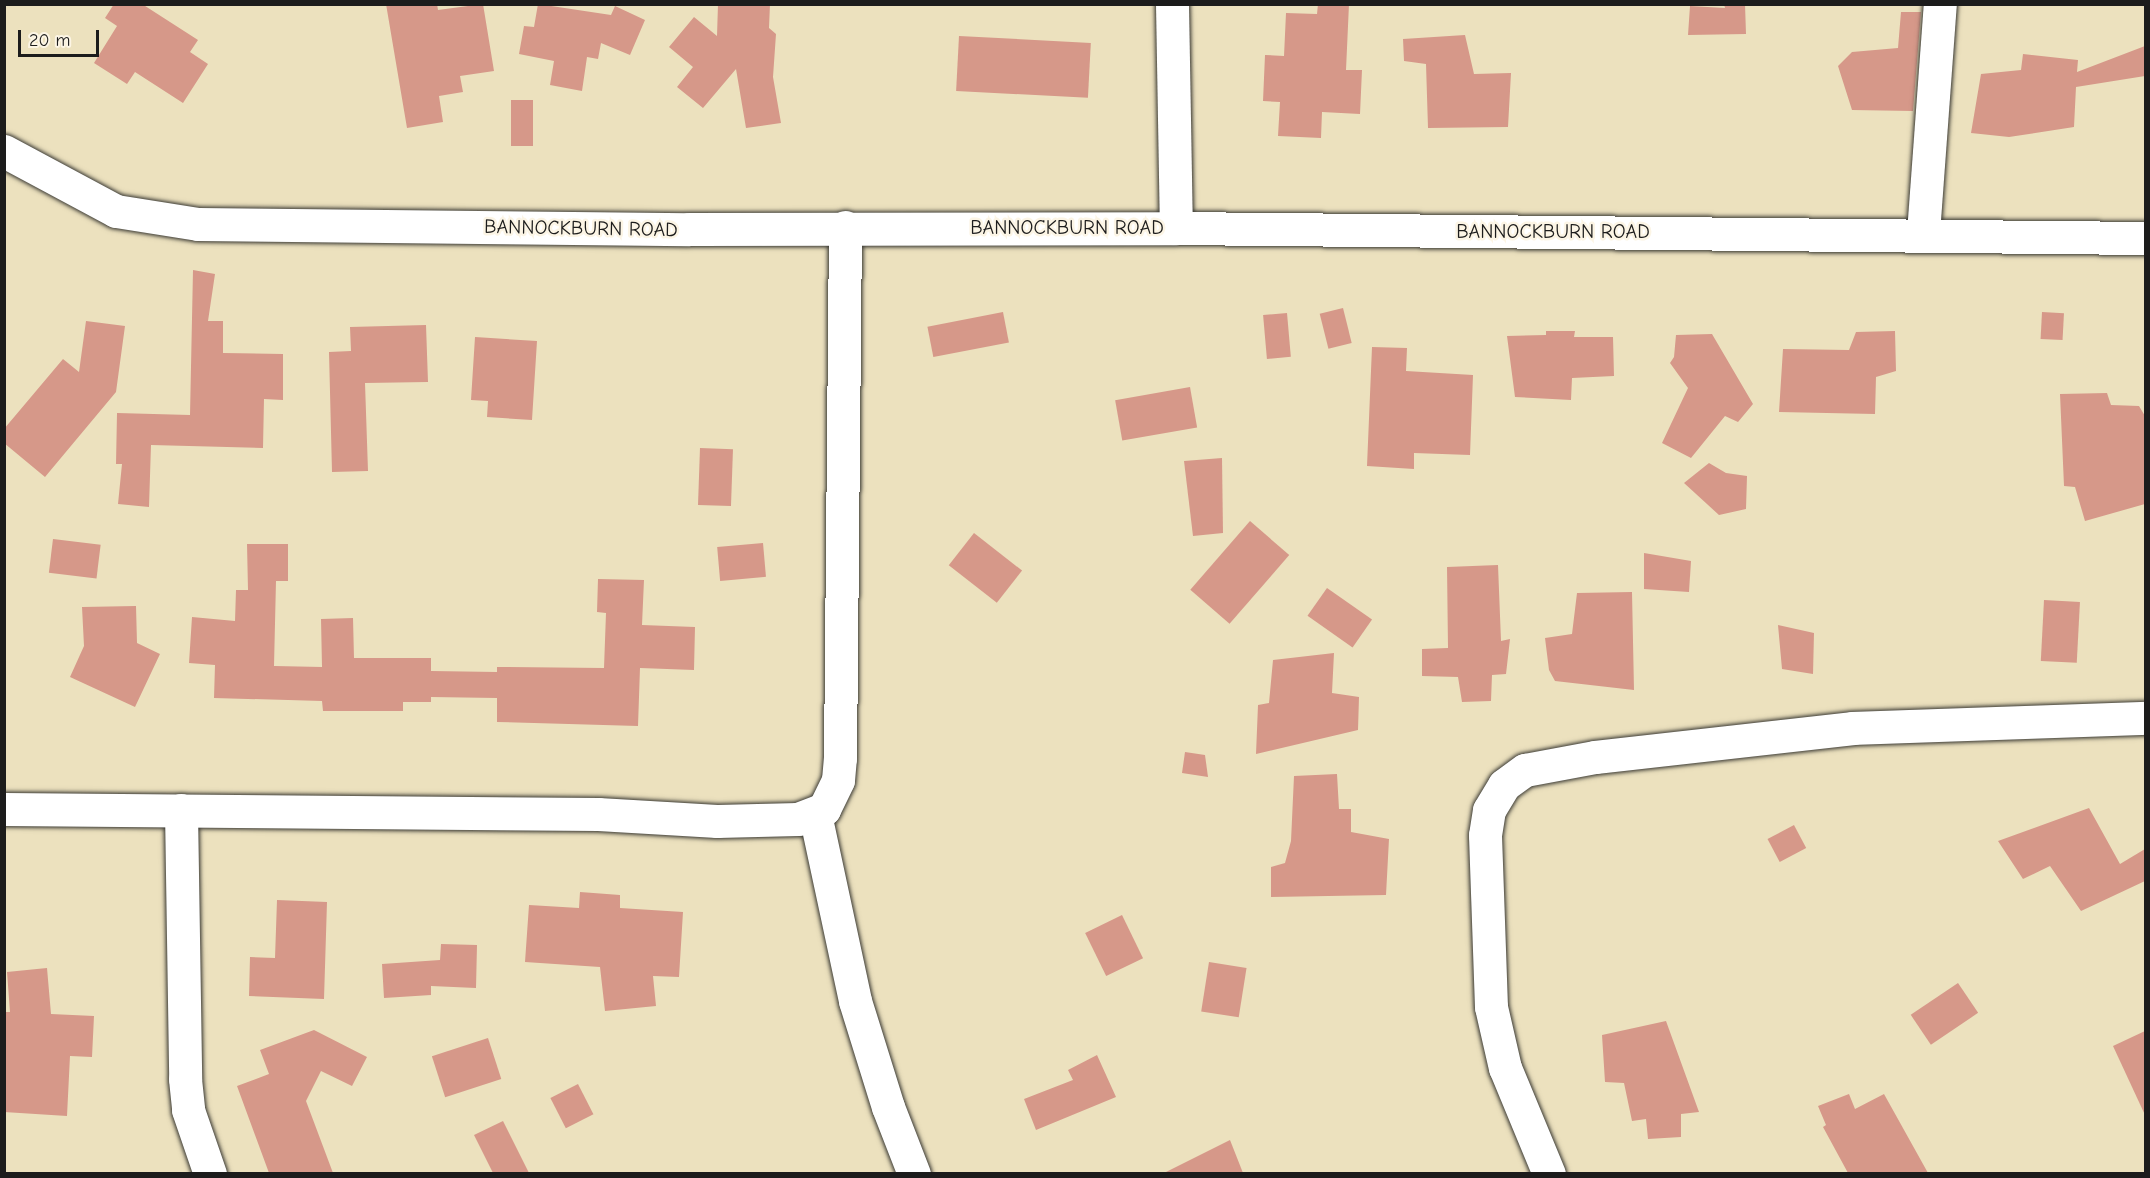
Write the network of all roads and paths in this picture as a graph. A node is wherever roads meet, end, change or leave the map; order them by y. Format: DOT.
graph roads {
  1 [pos="1172,4"];
  2 [pos="1940,4"];
  3 [pos="4,152"];
  4 [pos="845,226"];
  5 [pos="1176,228"];
  6 [pos="1923,233"];
  7 [pos="2145,238"];
  8 [pos="2145,718"];
  9 [pos="4,809"];
  10 [pos="181,810"];
  11 [pos="815,814"];
  12 [pos="210,1173"];
  13 [pos="914,1173"];
  14 [pos="1549,1173"];
  1 -- 5 [label="street"];
  2 -- 6 [label="street"];
  3 -- 4 [label="street, BANNOCKBURN ROAD"];
  4 -- 5 [label="street, BANNOCKBURN ROAD"];
  4 -- 11 [label="street"];
  5 -- 6 [label="street, BANNOCKBURN ROAD"];
  6 -- 7 [label="street, BANNOCKBURN ROAD"];
  8 -- 14 [label="street"];
  9 -- 10 [label="street"];
  10 -- 11 [label="street"];
  10 -- 12 [label="street"];
  11 -- 13 [label="street"];
}
